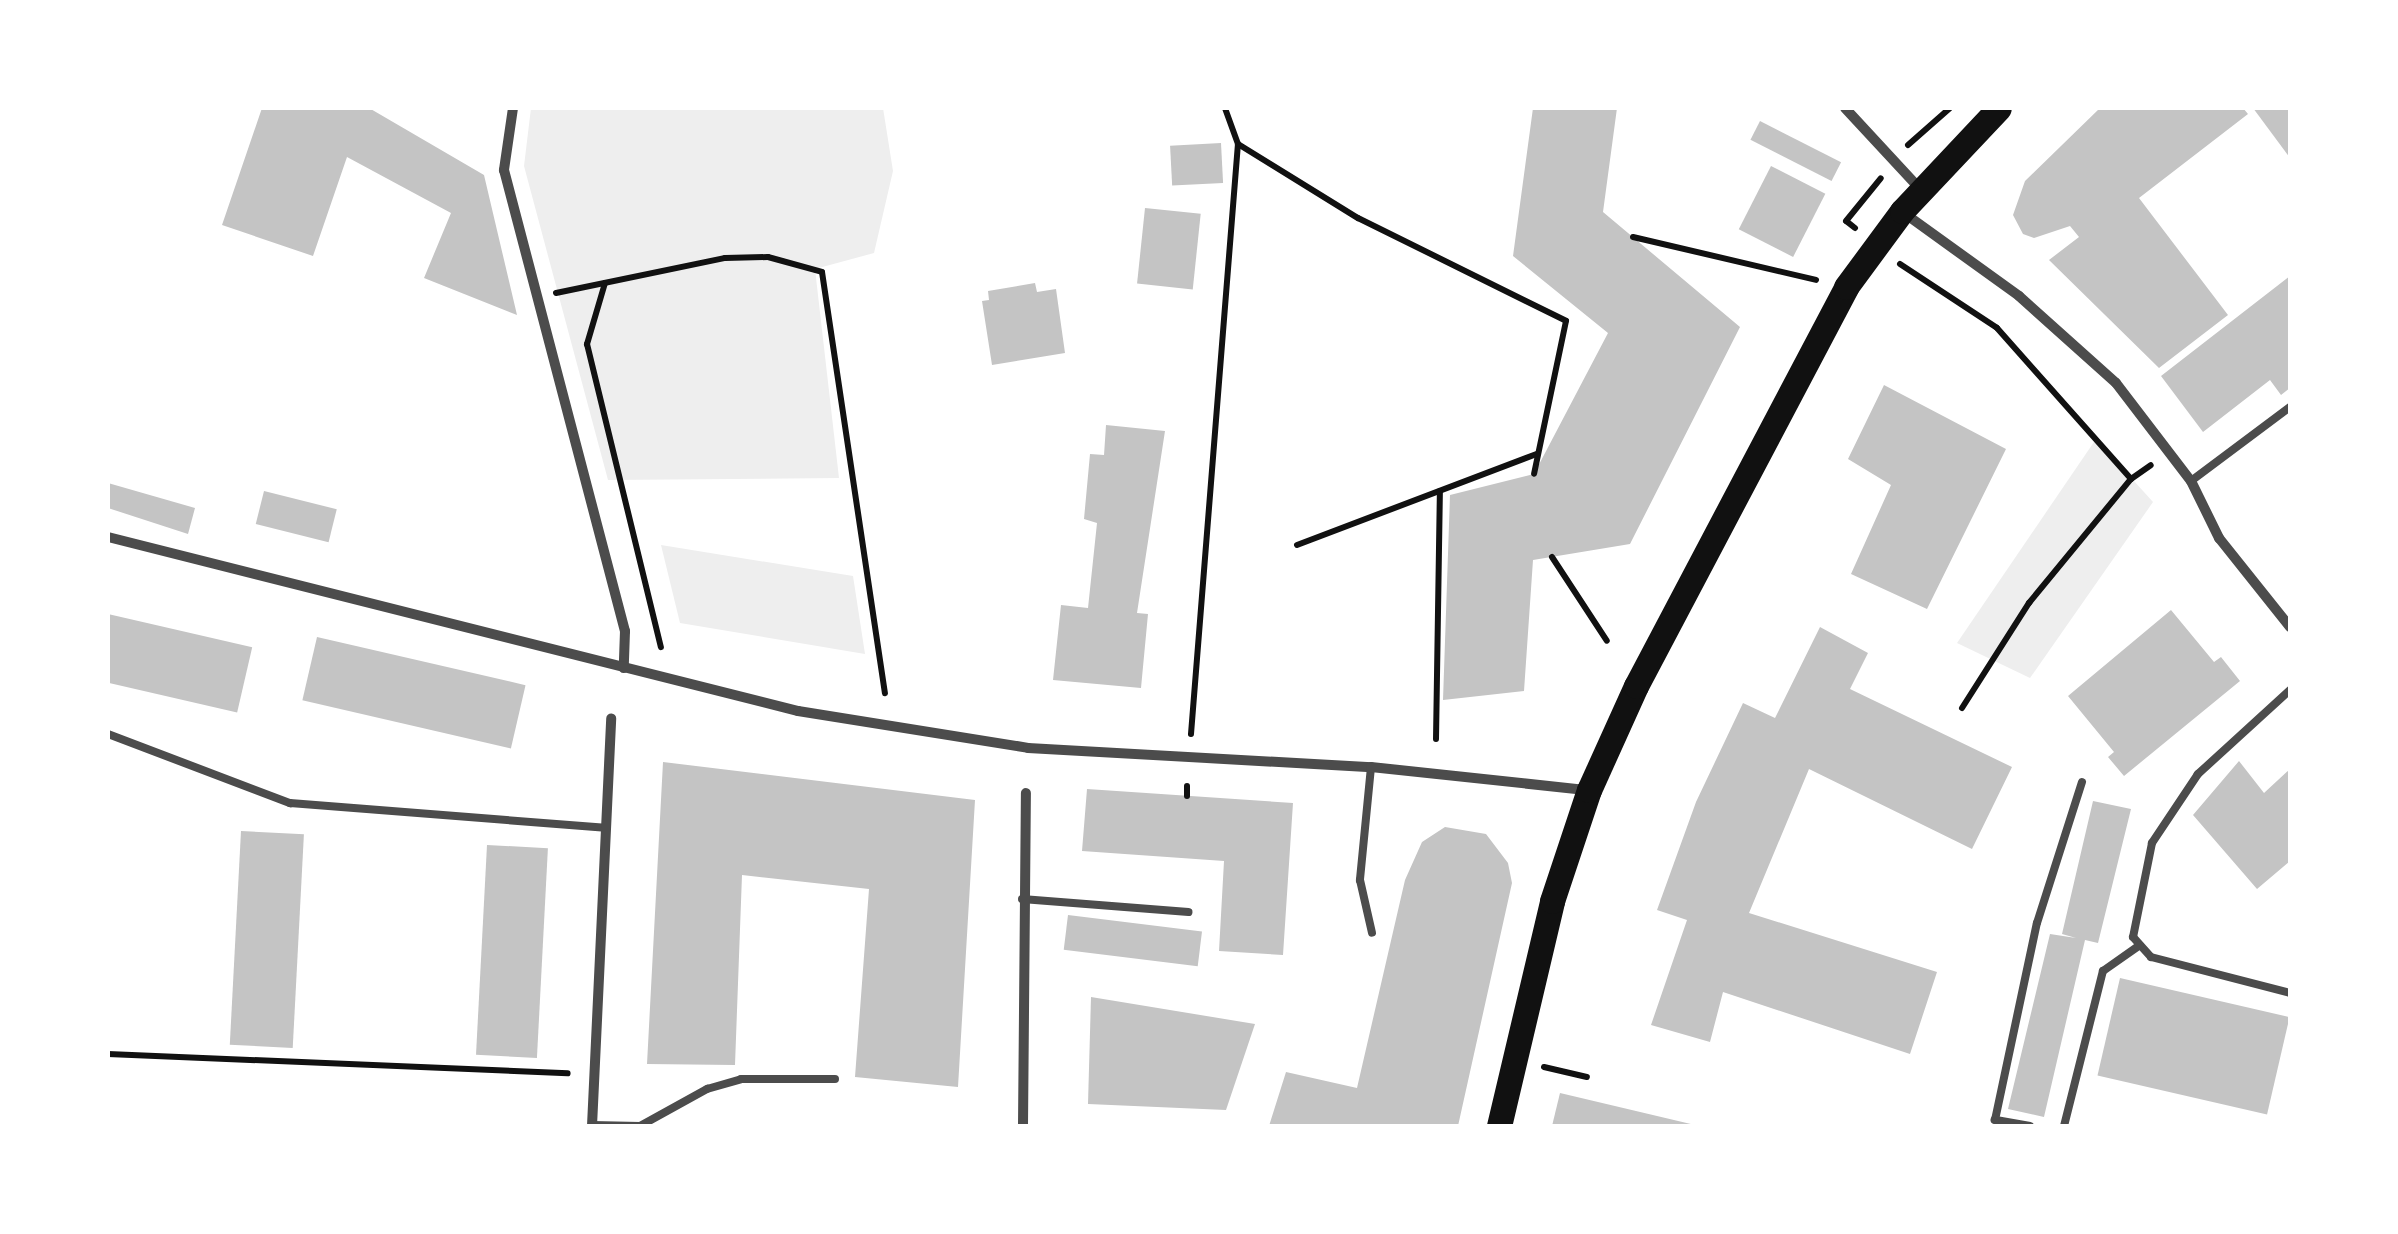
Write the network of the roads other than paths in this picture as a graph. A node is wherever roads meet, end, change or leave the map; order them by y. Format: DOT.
graph roads {
  1 [pos="513,108"];
  2 [pos="1845,108"];
  3 [pos="1999,108"];
  4 [pos="1921,190"];
  5 [pos="1902,211"];
  6 [pos="2290,406"];
  7 [pos="2191,480"];
  8 [pos="108,537"];
  9 [pos="2290,628"];
  10 [pos="624,668"];
  11 [pos="2290,690"];
  12 [pos="610,718"];
  13 [pos="108,734"];
  14 [pos="1372,767"];
  15 [pos="2082,782"];
  16 [pos="1590,790"];
  17 [pos="1026,793"];
  18 [pos="605,828"];
  19 [pos="1022,899"];
  20 [pos="1188,912"];
  21 [pos="1372,933"];
  22 [pos="2140,945"];
  23 [pos="2290,993"];
  24 [pos="835,1079"];
  25 [pos="592,1126"];
  26 [pos="1024,1126"];
  27 [pos="1499,1126"];
  28 [pos="2030,1126"];
  29 [pos="2064,1126"];
  1 -- 10 [label="street"];
  2 -- 4 [label="street"];
  3 -- 4 [label="main road"];
  4 -- 5 [label="main road"];
  5 -- 7 [label="street"];
  5 -- 16 [label="main road"];
  6 -- 7 [label="lane"];
  7 -- 9 [label="street"];
  8 -- 10 [label="street"];
  10 -- 14 [label="street"];
  11 -- 22 [label="lane"];
  12 -- 18 [label="street"];
  13 -- 18 [label="lane"];
  14 -- 16 [label="street"];
  14 -- 21 [label="lane"];
  15 -- 28 [label="lane"];
  16 -- 27 [label="main road"];
  17 -- 19 [label="street"];
  18 -- 25 [label="street"];
  19 -- 20 [label="lane"];
  19 -- 26 [label="street"];
  22 -- 23 [label="lane"];
  22 -- 29 [label="lane"];
  24 -- 25 [label="lane"];
}
